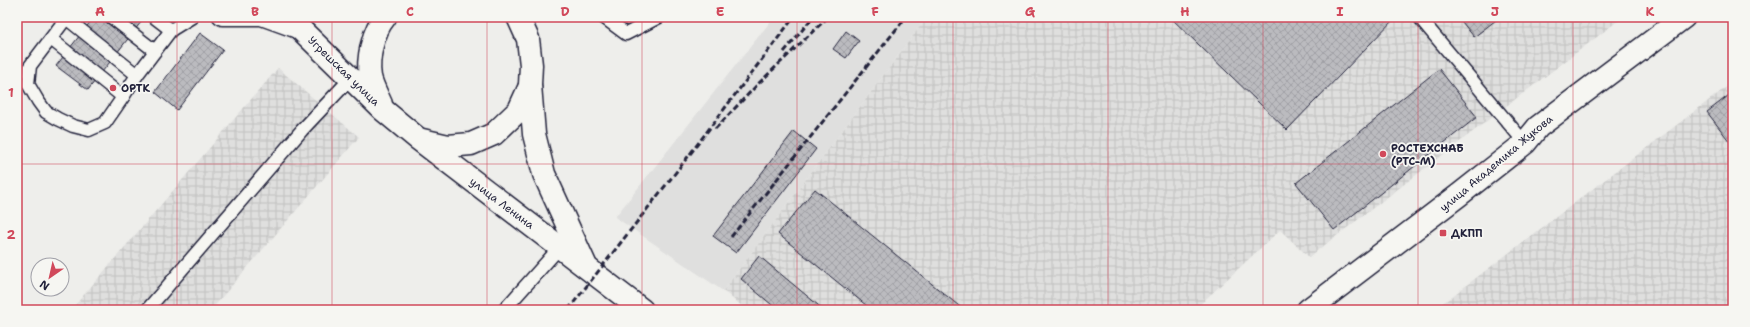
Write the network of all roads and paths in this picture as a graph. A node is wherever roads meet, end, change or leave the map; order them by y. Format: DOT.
graph roads {
  1 [pos="111,17"];
  2 [pos="154,17"];
  3 [pos="192,17"];
  4 [pos="219,17"];
  5 [pos="288,17"];
  6 [pos="385,17"];
  7 [pos="518,17"];
  8 [pos="602,17"];
  9 [pos="659,17"];
  10 [pos="1420,17"];
  11 [pos="1684,17"];
  12 [pos="66,18"];
  13 [pos="171,30"];
  14 [pos="308,36"];
  15 [pos="51,39"];
  16 [pos="155,51"];
  17 [pos="137,75"];
  18 [pos="351,78"];
  19 [pos="530,85"];
  20 [pos="123,97"];
  21 [pos="382,109"];
  22 [pos="417,138"];
  23 [pos="1525,142"];
  24 [pos="560,247"];
  25 [pos="586,266"];
  26 [pos="147,310"];
  27 [pos="504,310"];
  28 [pos="642,310"];
  29 [pos="1308,310"];
  1 -- 16 [label="lane"];
  2 -- 13 [label="lane"];
  3 -- 13 [label="lane"];
  4 -- 14 [label="lane"];
  5 -- 14 [label="main road, Угрешская улица"];
  6 -- 21 [label="main road, улица Ленина"];
  7 -- 19 [label="main road, улица Ленина"];
  8 -- 9 [label="lane"];
  10 -- 23 [label="lane"];
  11 -- 23 [label="main road, улица Академика Жукова"];
  12 -- 15 [label="lane"];
  12 -- 17 [label="lane"];
  13 -- 16 [label="lane"];
  14 -- 18 [label="main road, Угрешская улица"];
  15 -- 20 [label="lane"];
  15 -- 20 [label="lane"];
  16 -- 17 [label="lane"];
  17 -- 20 [label="lane"];
  18 -- 21 [label="main road, Угрешская улица"];
  18 -- 26 [label="lane"];
  19 -- 22 [label="main road, улица Ленина"];
  19 -- 25 [label="main road, улица Ленина"];
  21 -- 22 [label="main road, улица Ленина"];
  22 -- 24 [label="main road, улица Ленина"];
  23 -- 29 [label="main road, улица Академика Жукова"];
  24 -- 25 [label="main road, улица Ленина"];
  24 -- 27 [label="lane"];
  25 -- 28 [label="main road, улица Ленина"];
}
